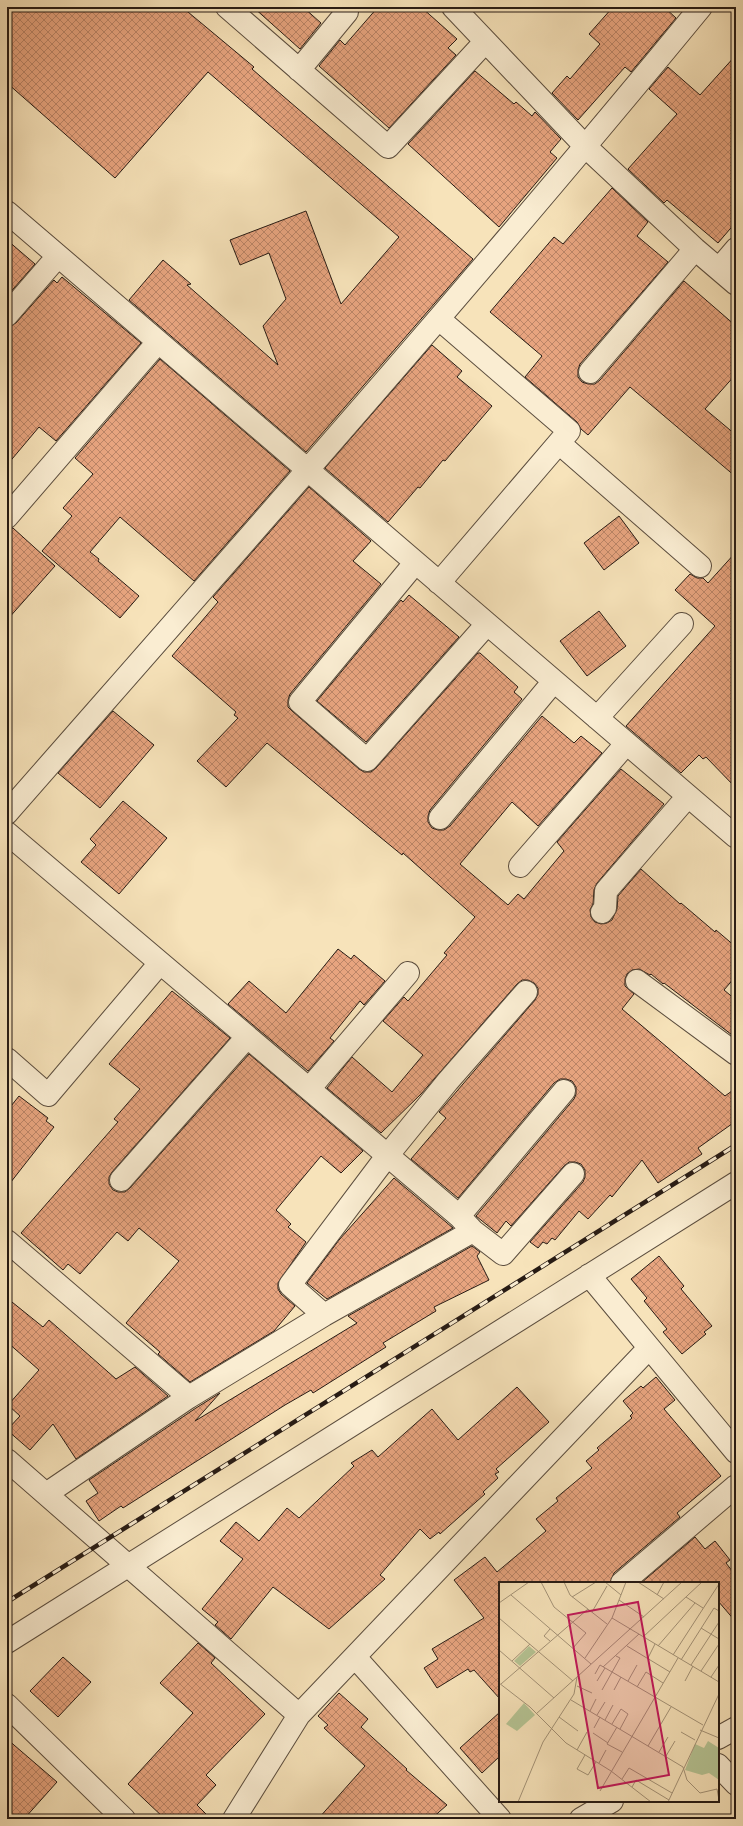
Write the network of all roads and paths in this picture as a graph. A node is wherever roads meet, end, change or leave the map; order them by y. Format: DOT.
graph roads {
  1 [pos="227,7"];
  2 [pos="453,7"];
  3 [pos="701,7"];
  4 [pos="346,8"];
  5 [pos="485,42"];
  6 [pos="299,70"];
  7 [pos="586,147"];
  8 [pos="7,212"];
  9 [pos="695,249"];
  10 [pos="736,249"];
  11 [pos="58,256"];
  12 [pos="719,269"];
  13 [pos="736,284"];
  14 [pos="7,315"];
  15 [pos="438,319"];
  16 [pos="158,342"];
  17 [pos="590,372"];
  18 [pos="559,443"];
  19 [pos="308,471"];
  20 [pos="7,517"];
  21 [pos="415,563"];
  22 [pos="700,566"];
  23 [pos="439,583"];
  24 [pos="487,624"];
  25 [pos="682,624"];
  26 [pos="554,681"];
  27 [pos="597,718"];
  28 [pos="626,744"];
  29 [pos="688,796"];
  30 [pos="7,813"];
  31 [pos="440,818"];
  32 [pos="7,833"];
  33 [pos="736,837"];
  34 [pos="520,866"];
  35 [pos="602,912"];
  36 [pos="160,963"];
  37 [pos="408,973"];
  38 [pos="637,981"];
  39 [pos="526,992"];
  40 [pos="248,1037"];
  41 [pos="736,1054"];
  42 [pos="7,1059"];
  43 [pos="309,1089"];
  44 [pos="564,1091"];
  45 [pos="387,1156"];
  46 [pos="572,1174"];
  47 [pos="121,1180"];
  48 [pos="736,1183"];
  49 [pos="466,1223"];
  50 [pos="7,1241"];
  51 [pos="590,1275"];
  52 [pos="324,1315"];
  53 [pos="649,1348"];
  54 [pos="189,1397"];
  55 [pos="736,1452"];
  56 [pos="8,1463"];
  57 [pos="736,1486"];
  58 [pos="46,1494"];
  59 [pos="128,1565"];
  60 [pos="623,1582"];
  61 [pos="7,1642"];
  62 [pos="355,1658"];
  63 [pos="7,1705"];
  64 [pos="299,1715"];
  65 [pos="736,1728"];
  66 [pos="719,1737"];
  67 [pos="719,1766"];
  68 [pos="736,1784"];
  69 [pos="610,1802"];
  70 [pos="493,1816"];
  71 [pos="124,1819"];
  72 [pos="234,1819"];
  73 [pos="581,1819"];
  1 -- 6 [label="street"];
  2 -- 5 [label="street"];
  3 -- 7 [label="street"];
  4 -- 6 [label="street"];
  5 -- 6 [label="street"];
  5 -- 7 [label="street"];
  7 -- 9 [label="street"];
  7 -- 15 [label="street"];
  8 -- 11 [label="street"];
  9 -- 12 [label="street"];
  9 -- 17 [label="street"];
  10 -- 12 [label="street"];
  11 -- 14 [label="street"];
  11 -- 16 [label="street"];
  12 -- 13 [label="street"];
  15 -- 18 [label="street"];
  15 -- 19 [label="street"];
  16 -- 19 [label="street"];
  16 -- 20 [label="street"];
  18 -- 22 [label="street"];
  18 -- 23 [label="street"];
  19 -- 21 [label="street"];
  19 -- 30 [label="street"];
  21 -- 23 [label="street"];
  21 -- 24 [label="street"];
  23 -- 24 [label="street"];
  24 -- 26 [label="street"];
  25 -- 27 [label="street"];
  26 -- 27 [label="street"];
  26 -- 31 [label="street"];
  27 -- 28 [label="street"];
  28 -- 29 [label="street"];
  28 -- 34 [label="street"];
  29 -- 33 [label="street"];
  29 -- 35 [label="street"];
  32 -- 36 [label="street"];
  36 -- 40 [label="street"];
  36 -- 42 [label="street"];
  37 -- 43 [label="street"];
  38 -- 41 [label="street"];
  39 -- 45 [label="street"];
  40 -- 43 [label="street"];
  40 -- 47 [label="street"];
  43 -- 45 [label="street"];
  44 -- 49 [label="street"];
  45 -- 49 [label="street"];
  45 -- 52 [label="street"];
  46 -- 49 [label="street"];
  48 -- 51 [label="street"];
  49 -- 52 [label="street"];
  50 -- 54 [label="street"];
  51 -- 53 [label="street"];
  51 -- 59 [label="street"];
  52 -- 54 [label="street"];
  53 -- 55 [label="street"];
  53 -- 62 [label="street"];
  54 -- 58 [label="street"];
  56 -- 58 [label="street"];
  57 -- 60 [label="street"];
  58 -- 59 [label="street"];
  59 -- 61 [label="street"];
  59 -- 64 [label="street"];
  62 -- 64 [label="street"];
  62 -- 70 [label="street"];
  63 -- 71 [label="street"];
  64 -- 72 [label="street"];
  65 -- 66 [label="street"];
  67 -- 68 [label="street"];
  69 -- 73 [label="street"];
}
